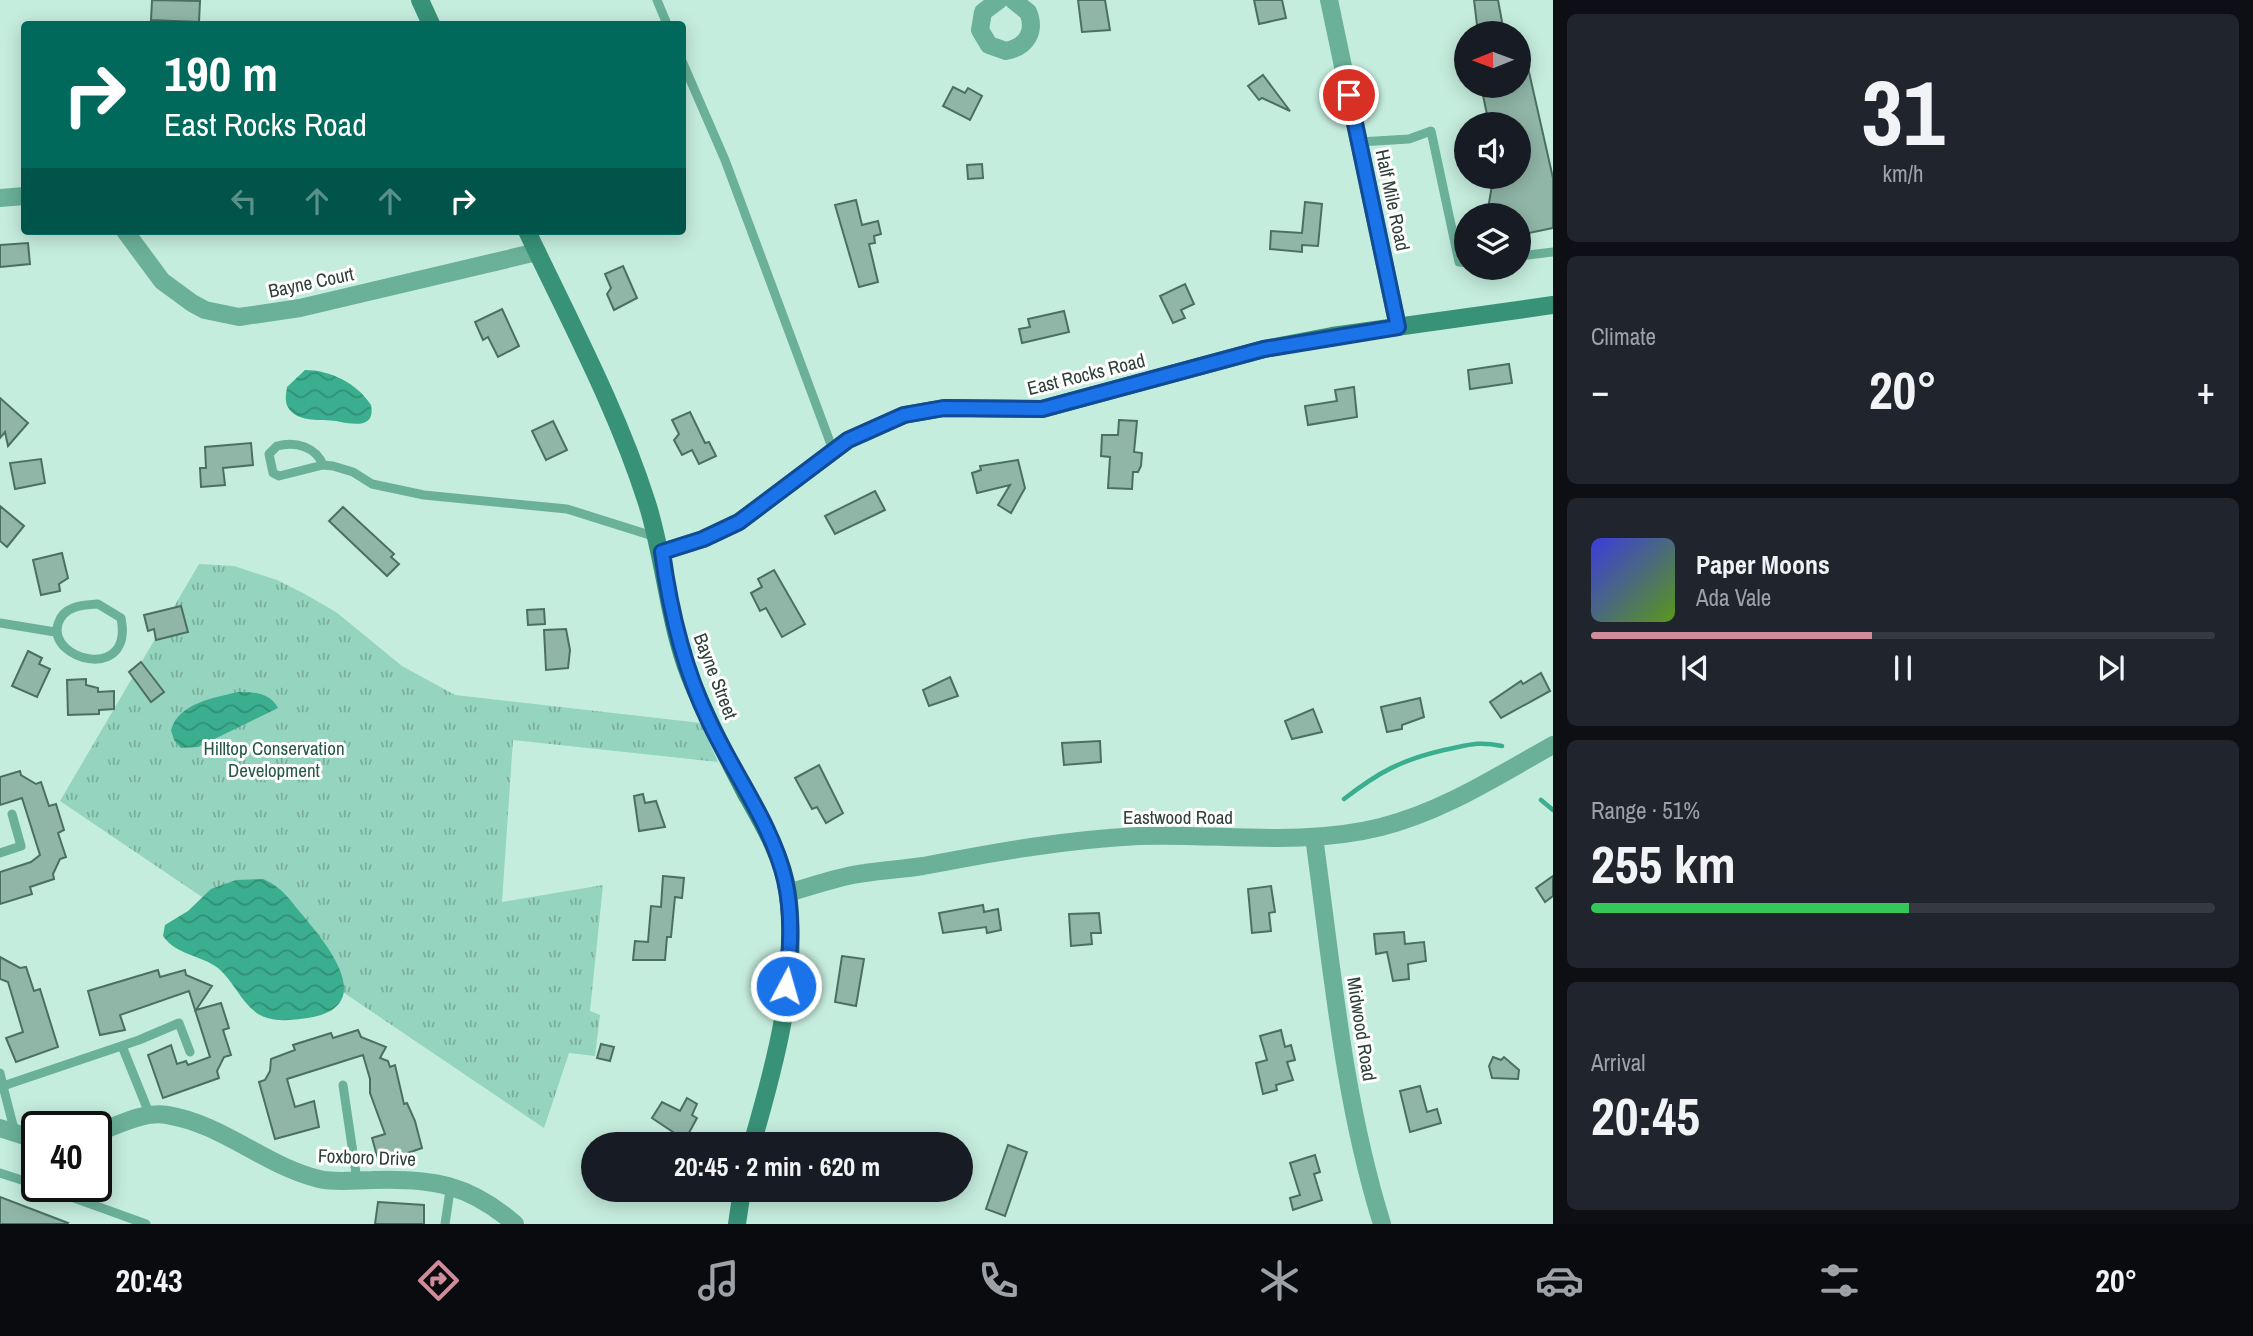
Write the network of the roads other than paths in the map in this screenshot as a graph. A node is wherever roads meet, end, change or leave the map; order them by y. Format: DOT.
graph roads {
  1 [pos="420,0"];
  2 [pos="657,0"];
  3 [pos="997,0"];
  4 [pos="1013,0"];
  5 [pos="1329,0"];
  6 [pos="430,21"];
  7 [pos="666,21"];
  8 [pos="686,70"];
  9 [pos="1359,142"];
  10 [pos="21,195"];
  11 [pos="0,198"];
  12 [pos="128,235"];
  13 [pos="529,235"];
  14 [pos="1454,243"];
  15 [pos="537,251"];
  16 [pos="1553,252"];
  17 [pos="1531,255"];
  18 [pos="1553,305"];
  19 [pos="1398,327"];
  20 [pos="833,450"];
  21 [pos="323,466"];
  22 [pos="660,545"];
  23 [pos="0,623"];
  24 [pos="55,632"];
  25 [pos="1553,746"];
  26 [pos="12,814"];
  27 [pos="1314,837"];
  28 [pos="0,853"];
  29 [pos="788,893"];
  30 [pos="122,1046"];
  31 [pos="190,1052"];
  32 [pos="0,1073"];
  33 [pos="343,1085"];
  34 [pos="3,1086"];
  35 [pos="149,1113"];
  36 [pos="112,1127"];
  37 [pos="5,1130"];
  38 [pos="755,1132"];
  39 [pos="0,1173"];
  40 [pos="21,1180"];
  41 [pos="358,1180"];
  42 [pos="451,1184"];
  43 [pos="83,1202"];
  44 [pos="740,1202"];
  45 [pos="145,1224"];
  46 [pos="445,1224"];
  47 [pos="515,1224"];
  48 [pos="737,1224"];
  49 [pos="1382,1224"];
  1 -- 6 [label="street"];
  2 -- 7 [label="lane"];
  3 -- 4 [label="street"];
  5 -- 9 [label="street, Half Mile Road"];
  8 -- 20 [label="lane"];
  9 -- 14 [label="lane"];
  9 -- 19 [label="street, Half Mile Road"];
  10 -- 11 [label="street"];
  12 -- 15 [label="street, Bayne Court"];
  13 -- 15 [label="street, Bayne Street"];
  15 -- 22 [label="street, Bayne Street"];
  16 -- 17 [label="lane"];
  18 -- 19 [label="street, East Rocks Road"];
  19 -- 20 [label="street, East Rocks Road"];
  20 -- 22 [label="street, East Rocks Road"];
  21 -- 21 [label="lane"];
  21 -- 22 [label="lane"];
  22 -- 29 [label="street, Bayne Street"];
  23 -- 24 [label="lane"];
  24 -- 24 [label="lane"];
  25 -- 27 [label="street, Eastwood Road"];
  26 -- 28 [label="lane"];
  27 -- 29 [label="street, Eastwood Road"];
  27 -- 49 [label="street, Midwood Road"];
  29 -- 38 [label="street, Bayne Street"];
  30 -- 31 [label="lane"];
  30 -- 34 [label="lane"];
  30 -- 35 [label="lane"];
  32 -- 34 [label="lane"];
  33 -- 41 [label="lane"];
  34 -- 37 [label="lane"];
  35 -- 36 [label="street"];
  35 -- 41 [label="street, Foxboro Drive"];
  39 -- 40 [label="lane"];
  41 -- 42 [label="street, Foxboro Drive"];
  42 -- 46 [label="lane"];
  42 -- 47 [label="street, Foxboro Drive"];
  43 -- 45 [label="lane"];
  44 -- 48 [label="street"];
}
